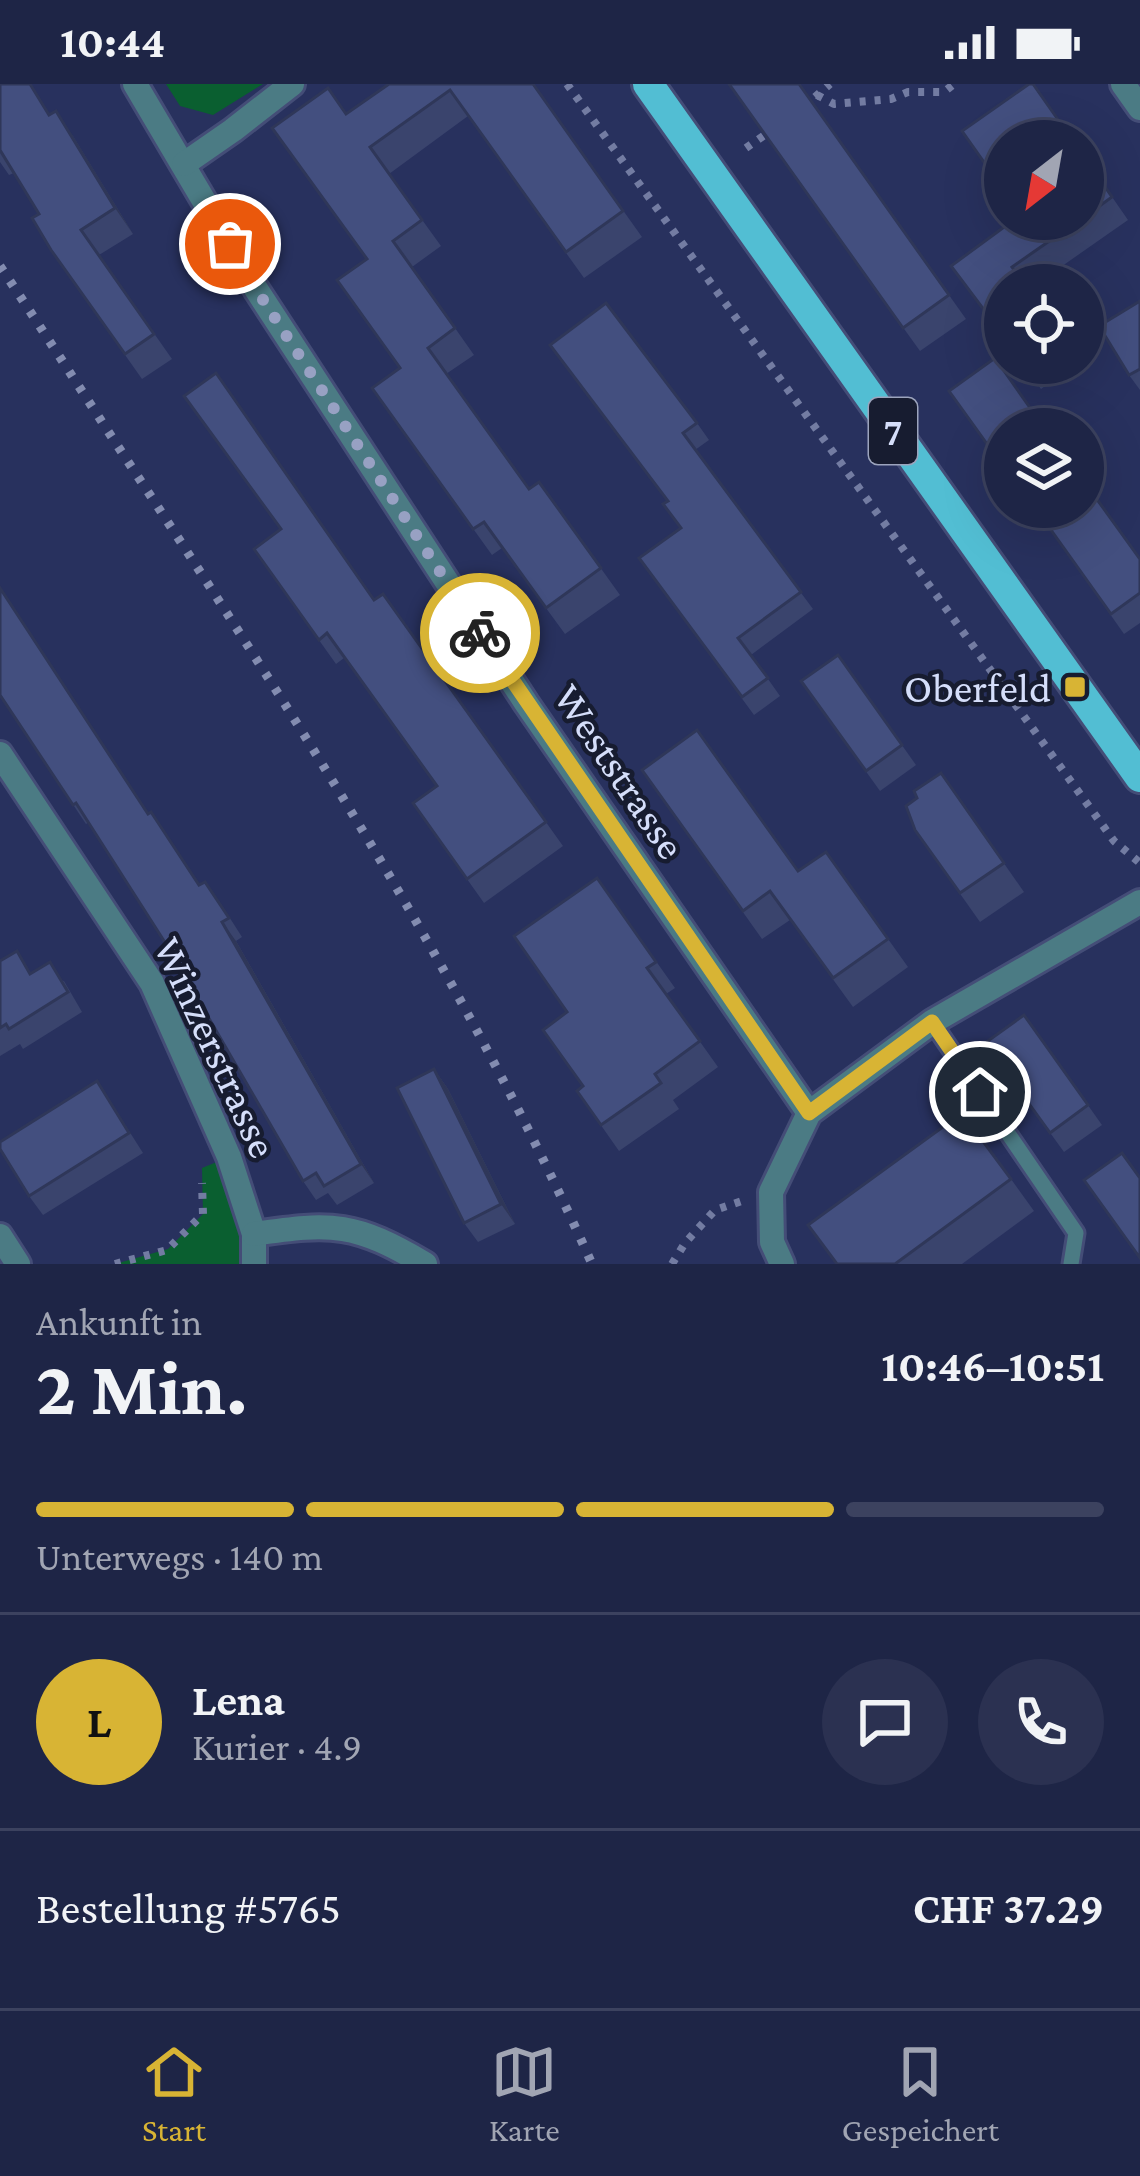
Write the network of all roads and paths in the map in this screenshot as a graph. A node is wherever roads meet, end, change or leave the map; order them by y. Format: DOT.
graph roads {
  1 [pos="135,84"];
  2 [pos="292,84"];
  3 [pos="568,84"];
  4 [pos="648,84"];
  5 [pos="830,84"];
  6 [pos="954,84"];
  7 [pos="1124,84"];
  8 [pos="905,88"];
  9 [pos="1140,108"];
  10 [pos="778,124"];
  11 [pos="746,148"];
  12 [pos="184,164"];
  13 [pos="0,754"];
  14 [pos="1140,777"];
  15 [pos="1140,863"];
  16 [pos="1140,902"];
  17 [pos="932,1022"];
  18 [pos="809,1113"];
  19 [pos="202,1168"];
  20 [pos="771,1192"];
  21 [pos="254,1234"];
  22 [pos="0,1236"];
  23 [pos="18,1264"];
  24 [pos="115,1264"];
  25 [pos="254,1264"];
  26 [pos="425,1264"];
  27 [pos="672,1264"];
  28 [pos="782,1264"];
  29 [pos="1071,1264"];
  1 -- 12 [label="street, Weststrasse"];
  2 -- 12 [label="street"];
  3 -- 15 [label="path"];
  4 -- 14 [label="main road, 7"];
  5 -- 8 [label="path"];
  6 -- 8 [label="path"];
  7 -- 9 [label="street"];
  10 -- 11 [label="path"];
  12 -- 18 [label="street, Weststrasse"];
  13 -- 21 [label="street, Winzerstrasse"];
  16 -- 17 [label="street"];
  17 -- 18 [label="street"];
  17 -- 29 [label="lane"];
  18 -- 20 [label="street"];
  19 -- 24 [label="path"];
  20 -- 27 [label="path"];
  20 -- 28 [label="street"];
  21 -- 25 [label="street, Winzerstrasse"];
  21 -- 26 [label="street"];
  22 -- 23 [label="street"];
}
